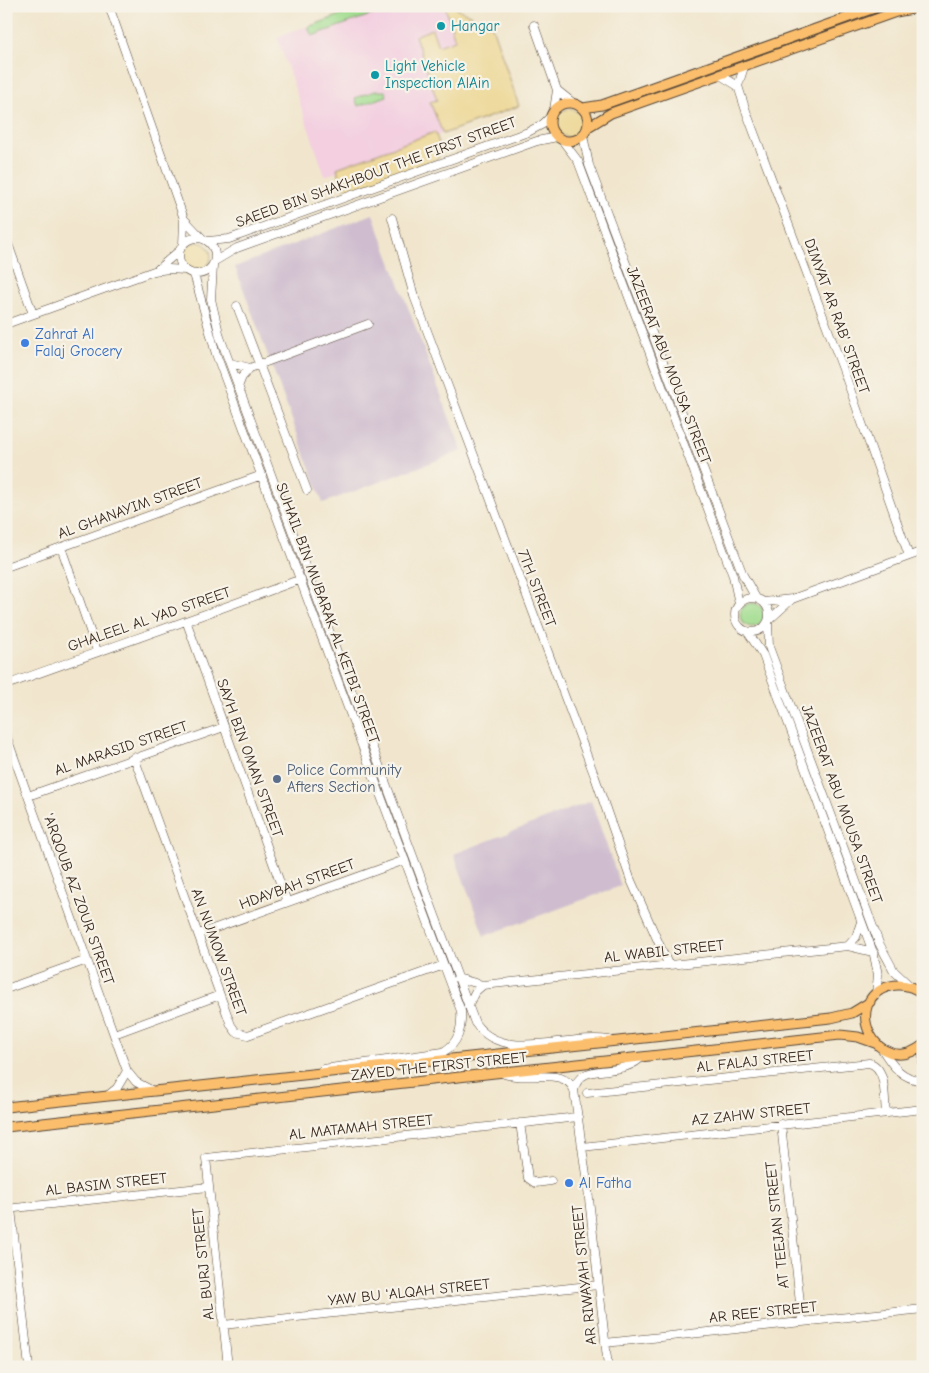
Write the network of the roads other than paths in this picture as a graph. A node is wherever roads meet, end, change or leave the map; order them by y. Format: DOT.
graph roads {
  1 [pos="108,6"];
  2 [pos="880,6"];
  3 [pos="923,7"];
  4 [pos="534,25"];
  5 [pos="744,67"];
  6 [pos="720,75"];
  7 [pos="738,86"];
  8 [pos="557,90"];
  9 [pos="572,102"];
  10 [pos="582,108"];
  11 [pos="552,113"];
  12 [pos="588,127"];
  13 [pos="583,135"];
  14 [pos="560,139"];
  15 [pos="392,218"];
  16 [pos="184,219"];
  17 [pos="6,238"];
  18 [pos="205,240"];
  19 [pos="182,247"];
  20 [pos="214,263"];
  21 [pos="185,270"];
  22 [pos="154,271"];
  23 [pos="194,274"];
  24 [pos="237,306"];
  25 [pos="33,314"];
  26 [pos="6,324"];
  27 [pos="368,324"];
  28 [pos="230,364"];
  29 [pos="259,365"];
  30 [pos="250,368"];
  31 [pos="238,387"];
  32 [pos="262,475"];
  33 [pos="307,490"];
  34 [pos="61,547"];
  35 [pos="923,551"];
  36 [pos="909,556"];
  37 [pos="6,567"];
  38 [pos="301,579"];
  39 [pos="792,599"];
  40 [pos="760,600"];
  41 [pos="739,604"];
  42 [pos="768,621"];
  43 [pos="187,623"];
  44 [pos="747,631"];
  45 [pos="97,652"];
  46 [pos="6,685"];
  47 [pos="224,727"];
  48 [pos="6,735"];
  49 [pos="134,757"];
  50 [pos="28,796"];
  51 [pos="405,860"];
  52 [pos="287,902"];
  53 [pos="861,920"];
  54 [pos="199,934"];
  55 [pos="848,946"];
  56 [pos="873,952"];
  57 [pos="87,960"];
  58 [pos="668,964"];
  59 [pos="444,965"];
  60 [pos="457,978"];
  61 [pos="483,985"];
  62 [pos="910,986"];
  63 [pos="6,989"];
  64 [pos="876,994"];
  65 [pos="923,994"];
  66 [pos="220,996"];
  67 [pos="870,1002"];
  68 [pos="468,1006"];
  69 [pos="114,1034"];
  70 [pos="616,1041"];
  71 [pos="874,1043"];
  72 [pos="923,1045"];
  73 [pos="882,1049"];
  74 [pos="923,1052"];
  75 [pos="641,1058"];
  76 [pos="923,1067"];
  77 [pos="127,1072"];
  78 [pos="502,1073"];
  79 [pos="279,1078"];
  80 [pos="923,1081"];
  81 [pos="574,1090"];
  82 [pos="155,1091"];
  83 [pos="587,1093"];
  84 [pos="107,1096"];
  85 [pos="6,1107"];
  86 [pos="923,1109"];
  87 [pos="886,1113"];
  88 [pos="578,1117"];
  89 [pos="520,1123"];
  90 [pos="781,1124"];
  91 [pos="6,1127"];
  92 [pos="582,1147"];
  93 [pos="206,1158"];
  94 [pos="551,1180"];
  95 [pos="208,1187"];
  96 [pos="9,1209"];
  97 [pos="598,1285"];
  98 [pos="923,1309"];
  99 [pos="802,1322"];
  100 [pos="224,1325"];
  101 [pos="606,1343"];
  102 [pos="29,1367"];
  103 [pos="228,1367"];
  104 [pos="608,1367"];
  1 -- 16 [label="street"];
  2 -- 10 [label="main road"];
  3 -- 5 [label="main road"];
  4 -- 8 [label="street"];
  5 -- 6 [label="main road"];
  5 -- 7 [label="street"];
  6 -- 7 [label="street"];
  6 -- 12 [label="main road"];
  7 -- 36 [label="street, DIMYAT AR RAB' STREET"];
  8 -- 9 [label="street"];
  8 -- 11 [label="street"];
  9 -- 10 [label="main road"];
  9 -- 11 [label="main road"];
  10 -- 12 [label="main road"];
  11 -- 14 [label="main road"];
  11 -- 18 [label="street, SAEED BIN SHAKHBOUT THE FIRST STREET"];
  12 -- 13 [label="main road"];
  13 -- 14 [label="main road"];
  13 -- 40 [label="street, JAZEERAT ABU MOUSA STREET"];
  14 -- 20 [label="street, SAEED BIN SHAKHBOUT THE FIRST STREET"];
  14 -- 41 [label="street, JAZEERAT ABU MOUSA STREET"];
  15 -- 58 [label="street, 7TH STREET"];
  16 -- 18 [label="street"];
  16 -- 19 [label="street"];
  17 -- 25 [label="street"];
  18 -- 19 [label="street"];
  18 -- 20 [label="street"];
  19 -- 21 [label="street"];
  19 -- 22 [label="street"];
  20 -- 23 [label="street"];
  20 -- 28 [label="street, SUHAIL BIN MUBARAK AL KETBI STREET"];
  21 -- 22 [label="street"];
  21 -- 23 [label="street"];
  22 -- 25 [label="street"];
  23 -- 32 [label="street, SUHAIL BIN MUBARAK AL KETBI STREET"];
  24 -- 29 [label="street"];
  25 -- 26 [label="street"];
  27 -- 29 [label="street"];
  28 -- 30 [label="street"];
  28 -- 31 [label="street, SUHAIL BIN MUBARAK AL KETBI STREET"];
  29 -- 30 [label="street"];
  29 -- 33 [label="street"];
  30 -- 31 [label="street"];
  31 -- 60 [label="street, SUHAIL BIN MUBARAK AL KETBI STREET"];
  32 -- 34 [label="street, AL GHANAYIM STREET"];
  32 -- 38 [label="street, SUHAIL BIN MUBARAK AL KETBI STREET"];
  34 -- 37 [label="street, AL GHANAYIM STREET"];
  34 -- 45 [label="street"];
  35 -- 36 [label="street"];
  36 -- 39 [label="street"];
  38 -- 43 [label="street, GHALEEL AL YAD STREET"];
  38 -- 51 [label="street, SUHAIL BIN MUBARAK AL KETBI STREET"];
  39 -- 40 [label="street"];
  39 -- 42 [label="street"];
  40 -- 41 [label="street"];
  40 -- 42 [label="street"];
  41 -- 44 [label="street"];
  42 -- 44 [label="street"];
  42 -- 62 [label="street, JAZEERAT ABU MOUSA STREET"];
  43 -- 45 [label="street, GHALEEL AL YAD STREET"];
  43 -- 47 [label="street, SAYH BIN OMAN STREET"];
  44 -- 53 [label="street, JAZEERAT ABU MOUSA STREET"];
  45 -- 46 [label="street, GHALEEL AL YAD STREET"];
  47 -- 49 [label="street, AL MARASID STREET"];
  47 -- 52 [label="street, SAYH BIN OMAN STREET"];
  48 -- 50 [label="street, 'ARQOUB AZ ZOUR STREET"];
  49 -- 50 [label="street, AL MARASID STREET"];
  49 -- 54 [label="street, AN NUMOW STREET"];
  50 -- 57 [label="street, 'ARQOUB AZ ZOUR STREET"];
  51 -- 52 [label="street, HDAYBAH STREET"];
  51 -- 59 [label="street, SUHAIL BIN MUBARAK AL KETBI STREET"];
  52 -- 54 [label="street, HDAYBAH STREET"];
  53 -- 55 [label="street"];
  53 -- 56 [label="street, JAZEERAT ABU MOUSA STREET"];
  54 -- 66 [label="street, AN NUMOW STREET"];
  55 -- 56 [label="street, AL WABIL STREET"];
  55 -- 58 [label="street, AL WABIL STREET"];
  56 -- 64 [label="street, JAZEERAT ABU MOUSA STREET"];
  57 -- 63 [label="street"];
  57 -- 69 [label="street, 'ARQOUB AZ ZOUR STREET"];
  58 -- 61 [label="street, AL WABIL STREET"];
  59 -- 66 [label="street, AN NUMOW STREET"];
  59 -- 79 [label="street, SUHAIL BIN MUBARAK AL KETBI STREET"];
  60 -- 61 [label="street, AL WABIL STREET"];
  60 -- 68 [label="street, SUHAIL BIN MUBARAK AL KETBI STREET"];
  61 -- 68 [label="street"];
  62 -- 64 [label="main road"];
  62 -- 65 [label="main road"];
  64 -- 67 [label="main road"];
  66 -- 69 [label="street"];
  67 -- 70 [label="main road, ZAYED THE FIRST STREET"];
  67 -- 71 [label="main road"];
  68 -- 70 [label="street, SUHAIL BIN MUBARAK AL KETBI STREET"];
  69 -- 77 [label="street, 'ARQOUB AZ ZOUR STREET"];
  70 -- 79 [label="main road, ZAYED THE FIRST STREET"];
  71 -- 73 [label="main road"];
  71 -- 75 [label="main road, ZAYED THE FIRST STREET"];
  72 -- 73 [label="main road"];
  73 -- 80 [label="street"];
  74 -- 76 [label="street"];
  75 -- 78 [label="main road, ZAYED THE FIRST STREET"];
  75 -- 81 [label="street"];
  77 -- 82 [label="street"];
  77 -- 84 [label="street"];
  78 -- 81 [label="street"];
  78 -- 91 [label="main road, ZAYED THE FIRST STREET"];
  79 -- 82 [label="main road, ZAYED THE FIRST STREET"];
  81 -- 88 [label="street, AR RIWAYAH STREET"];
  82 -- 84 [label="main road, ZAYED THE FIRST STREET"];
  83 -- 87 [label="street, AL FALAJ STREET"];
  84 -- 85 [label="main road, ZAYED THE FIRST STREET"];
  86 -- 87 [label="street, AZ ZAHW STREET"];
  87 -- 90 [label="street, AZ ZAHW STREET"];
  88 -- 89 [label="street, AL MATAMAH STREET"];
  88 -- 92 [label="street, AR RIWAYAH STREET"];
  89 -- 93 [label="street, AL MATAMAH STREET"];
  89 -- 94 [label="street"];
  90 -- 92 [label="street, AZ ZAHW STREET"];
  90 -- 99 [label="street, AT TEEJAN STREET"];
  92 -- 97 [label="street, AR RIWAYAH STREET"];
  93 -- 95 [label="street, AL BURJ STREET"];
  95 -- 96 [label="street, AL BASIM STREET"];
  95 -- 100 [label="street, AL BURJ STREET"];
  96 -- 102 [label="street"];
  97 -- 100 [label="street, YAW BU 'ALQAH STREET"];
  97 -- 101 [label="street, AR RIWAYAH STREET"];
  98 -- 99 [label="street, AR REE' STREET"];
  99 -- 101 [label="street, AR REE' STREET"];
  100 -- 103 [label="street, AL BURJ STREET"];
  101 -- 104 [label="street, AR RIWAYAH STREET"];
}
